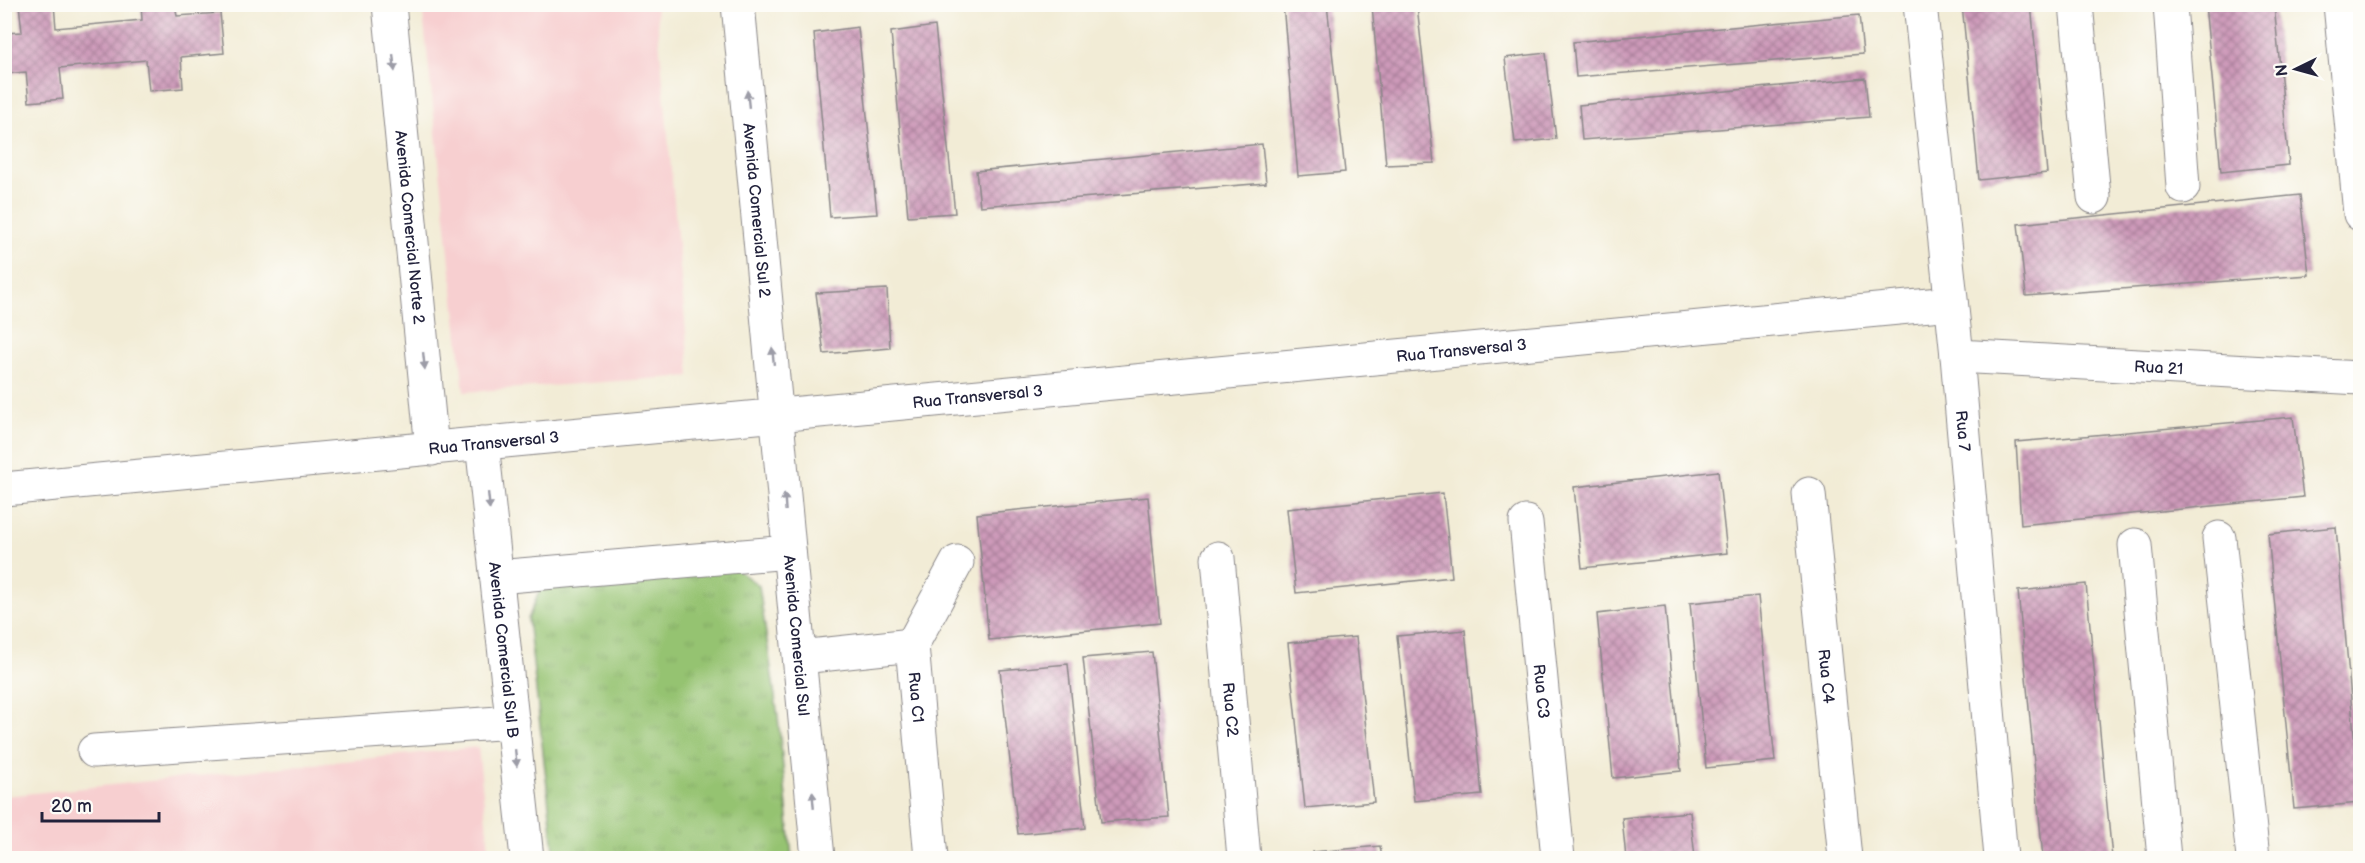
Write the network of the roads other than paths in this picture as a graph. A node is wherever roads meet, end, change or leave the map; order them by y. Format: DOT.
graph roads {
  1 [pos="389,4"];
  2 [pos="738,4"];
  3 [pos="1920,4"];
  4 [pos="2076,4"];
  5 [pos="2170,4"];
  6 [pos="2340,4"];
  7 [pos="2183,187"];
  8 [pos="2094,197"];
  9 [pos="2361,214"];
  10 [pos="1951,303"];
  11 [pos="1957,356"];
  12 [pos="2361,378"];
  13 [pos="778,414"];
  14 [pos="483,443"];
  15 [pos="432,449"];
  16 [pos="4,489"];
  17 [pos="1809,494"];
  18 [pos="1526,522"];
  19 [pos="2219,538"];
  20 [pos="2135,545"];
  21 [pos="789,552"];
  22 [pos="1218,558"];
  23 [pos="957,561"];
  24 [pos="497,577"];
  25 [pos="912,645"];
  26 [pos="801,657"];
  27 [pos="513,722"];
  28 [pos="94,751"];
  29 [pos="527,858"];
  30 [pos="818,858"];
  31 [pos="931,858"];
  32 [pos="1244,858"];
  33 [pos="1558,858"];
  34 [pos="1845,858"];
  35 [pos="2001,858"];
  36 [pos="2164,858"];
  37 [pos="2253,858"];
  1 -- 15 [label="street, Avenida Comercial Norte 2, one-way"];
  13 -- 2 [label="street, Avenida Comercial Sul 2, one-way"];
  3 -- 10 [label="street, Rua 7"];
  4 -- 8 [label="street"];
  5 -- 7 [label="street"];
  6 -- 9 [label="street"];
  10 -- 11 [label="street, Rua 7"];
  10 -- 13 [label="street, Rua Transversal 3"];
  11 -- 12 [label="street, Rua 21"];
  11 -- 35 [label="street, Rua 7"];
  13 -- 14 [label="street, Rua Transversal 3"];
  21 -- 13 [label="street, Avenida Comercial Sul, one-way"];
  14 -- 15 [label="street, Rua Transversal 3"];
  14 -- 24 [label="street, Avenida Comercial Sul B, one-way"];
  15 -- 16 [label="street, Rua Transversal 3"];
  17 -- 34 [label="street, Rua C4"];
  18 -- 33 [label="street, Rua C3"];
  19 -- 37 [label="street"];
  20 -- 36 [label="street"];
  21 -- 24 [label="street"];
  21 -- 26 [label="street, Avenida Comercial Sul"];
  22 -- 32 [label="street, Rua C2"];
  23 -- 25 [label="street"];
  24 -- 27 [label="street, Avenida Comercial Sul B"];
  25 -- 26 [label="street"];
  25 -- 31 [label="street, Rua C1"];
  30 -- 26 [label="street, Avenida Comercial Sul, one-way"];
  27 -- 28 [label="street"];
  27 -- 29 [label="street, Avenida Comercial Sul B, one-way"];
}
